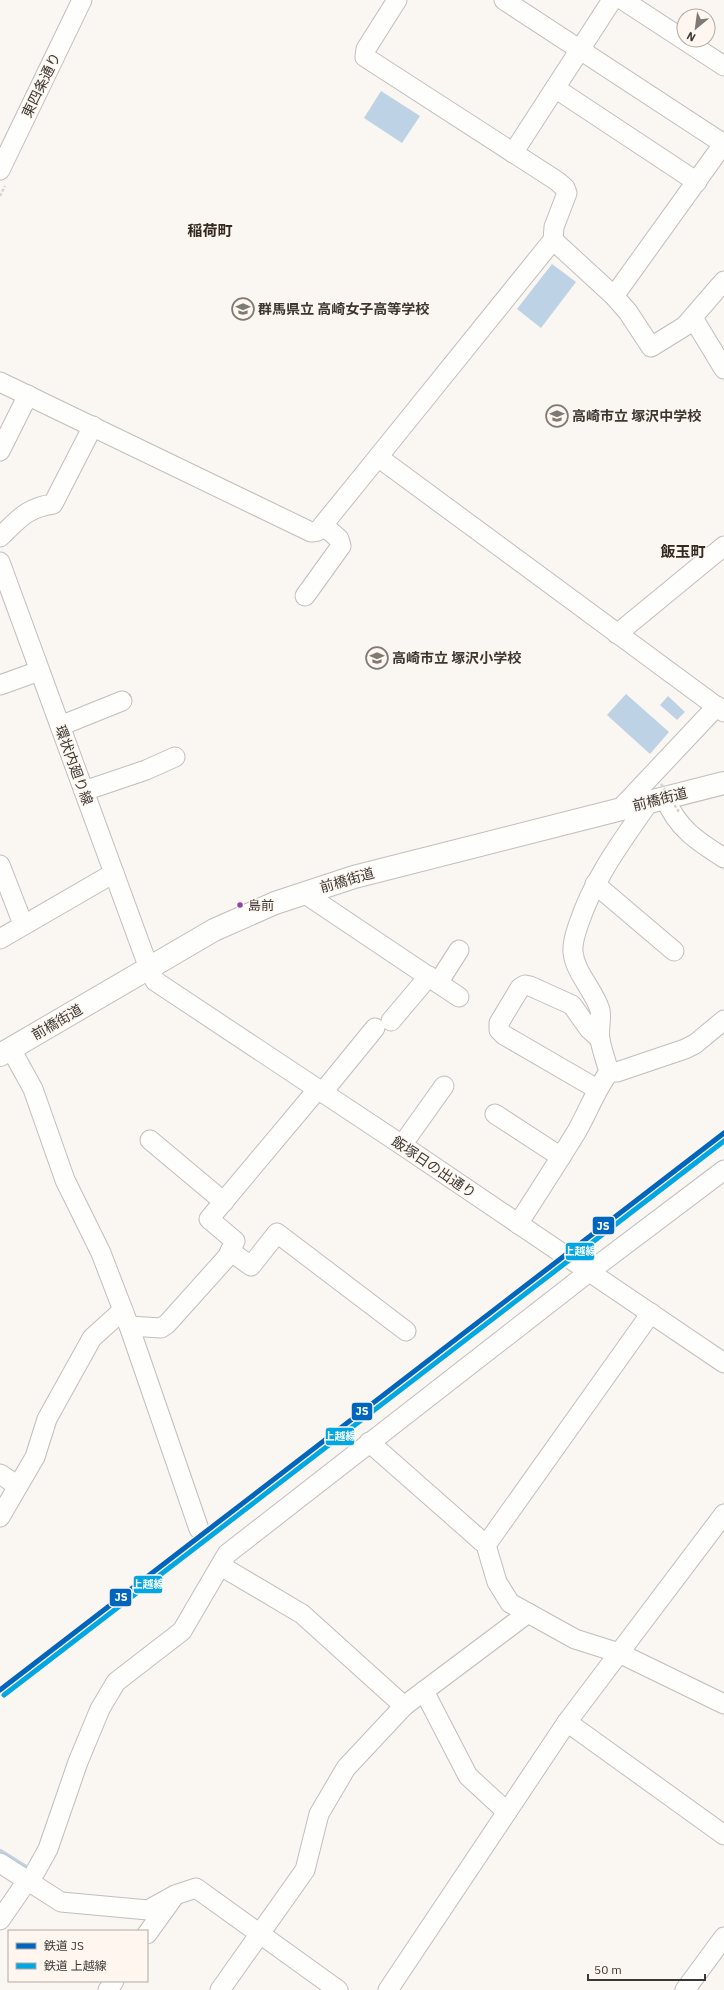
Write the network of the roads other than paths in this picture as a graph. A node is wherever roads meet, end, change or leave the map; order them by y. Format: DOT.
graph roads {
  1 [pos="82,0"];
  2 [pos="397,0"];
  3 [pos="504,0"];
  4 [pos="612,0"];
  5 [pos="623,0"];
  6 [pos="580,50"];
  7 [pos="724,66"];
  8 [pos="556,88"];
  9 [pos="724,143"];
  10 [pos="513,153"];
  11 [pos="0,170"];
  12 [pos="697,182"];
  13 [pos="553,240"];
  14 [pos="724,281"];
  15 [pos="614,296"];
  16 [pos="693,318"];
  17 [pos="724,369"];
  18 [pos="0,382"];
  19 [pos="28,395"];
  20 [pos="92,426"];
  21 [pos="0,451"];
  22 [pos="378,457"];
  23 [pos="323,525"];
  24 [pos="0,537"];
  25 [pos="724,546"];
  26 [pos="0,562"];
  27 [pos="304,596"];
  28 [pos="616,634"];
  29 [pos="39,671"];
  30 [pos="0,685"];
  31 [pos="122,701"];
  32 [pos="721,707"];
  33 [pos="60,726"];
  34 [pos="175,757"];
  35 [pos="724,783"];
  36 [pos="84,791"];
  37 [pos="663,799"];
  38 [pos="620,809"];
  39 [pos="724,858"];
  40 [pos="0,865"];
  41 [pos="114,873"];
  42 [pos="595,884"];
  43 [pos="304,893"];
  44 [pos="23,924"];
  45 [pos="0,939"];
  46 [pos="459,950"];
  47 [pos="674,951"];
  48 [pos="150,968"];
  49 [pos="434,979"];
  50 [pos="459,997"];
  51 [pos="724,1020"];
  52 [pos="600,1039"];
  53 [pos="6,1052"];
  54 [pos="609,1072"];
  55 [pos="444,1086"];
  56 [pos="597,1089"];
  57 [pos="320,1092"];
  58 [pos="495,1114"];
  59 [pos="150,1140"];
  60 [pos="402,1145"];
  61 [pos="561,1157"];
  62 [pos="724,1170"];
  63 [pos="224,1202"];
  64 [pos="518,1224"];
  65 [pos="230,1251"];
  66 [pos="589,1272"];
  67 [pos="651,1313"];
  68 [pos="126,1318"];
  69 [pos="406,1331"];
  70 [pos="724,1363"];
  71 [pos="369,1442"];
  72 [pos="0,1474"];
  73 [pos="18,1486"];
  74 [pos="724,1514"];
  75 [pos="0,1517"];
  76 [pos="199,1529"];
  77 [pos="486,1545"];
  78 [pos="221,1566"];
  79 [pos="528,1613"];
  80 [pos="619,1652"];
  81 [pos="424,1691"];
  82 [pos="724,1704"];
  83 [pos="404,1706"];
  84 [pos="568,1722"];
  85 [pos="508,1812"];
  86 [pos="724,1836"];
  87 [pos="0,1863"];
  88 [pos="27,1881"];
  89 [pos="175,1895"];
  90 [pos="0,1920"];
  91 [pos="148,1933"];
  92 [pos="260,1935"];
  93 [pos="724,1936"];
  94 [pos="220,1990"];
  95 [pos="338,1990"];
  96 [pos="388,1990"];
  97 [pos="685,1990"];
  1 -- 11 [label="street, 東四条通り"];
  2 -- 10 [label="street"];
  3 -- 6 [label="street"];
  4 -- 6 [label="street"];
  5 -- 7 [label="street"];
  6 -- 8 [label="street"];
  6 -- 9 [label="street"];
  8 -- 10 [label="street"];
  8 -- 12 [label="street"];
  9 -- 12 [label="street"];
  10 -- 13 [label="street"];
  12 -- 15 [label="street"];
  13 -- 15 [label="street"];
  13 -- 22 [label="street"];
  14 -- 16 [label="street"];
  15 -- 16 [label="street"];
  16 -- 17 [label="street"];
  18 -- 19 [label="street"];
  19 -- 20 [label="street"];
  19 -- 21 [label="street"];
  20 -- 23 [label="street"];
  20 -- 24 [label="street"];
  22 -- 23 [label="street"];
  22 -- 28 [label="street"];
  23 -- 27 [label="street"];
  25 -- 28 [label="street"];
  26 -- 29 [label="street, 環状内廻り線"];
  28 -- 32 [label="street"];
  29 -- 30 [label="street"];
  29 -- 33 [label="street, 環状内廻り線"];
  31 -- 33 [label="street"];
  32 -- 38 [label="street"];
  33 -- 36 [label="street, 環状内廻り線"];
  34 -- 36 [label="street"];
  35 -- 37 [label="main road, 前橋街道"];
  36 -- 41 [label="street, 環状内廻り線"];
  37 -- 38 [label="main road, 前橋街道"];
  37 -- 39 [label="street"];
  37 -- 42 [label="street"];
  38 -- 43 [label="main road, 前橋街道"];
  40 -- 44 [label="street"];
  41 -- 44 [label="street"];
  41 -- 48 [label="street, 環状内廻り線"];
  42 -- 47 [label="street"];
  42 -- 52 [label="street"];
  43 -- 48 [label="main road, 前橋街道"];
  43 -- 49 [label="street"];
  44 -- 45 [label="street"];
  46 -- 49 [label="street"];
  48 -- 53 [label="main road, 前橋街道"];
  48 -- 57 [label="street, 飯塚日の出通り"];
  49 -- 50 [label="street"];
  49 -- 57 [label="street"];
  51 -- 54 [label="street"];
  52 -- 54 [label="street"];
  52 -- 56 [label="street"];
  53 -- 68 [label="street"];
  54 -- 56 [label="street"];
  55 -- 60 [label="street"];
  56 -- 61 [label="street"];
  57 -- 60 [label="street, 飯塚日の出通り"];
  57 -- 63 [label="street"];
  58 -- 61 [label="street"];
  59 -- 63 [label="street"];
  60 -- 64 [label="street, 飯塚日の出通り"];
  61 -- 64 [label="street"];
  62 -- 66 [label="street"];
  63 -- 65 [label="street"];
  64 -- 66 [label="street, 飯塚日の出通り"];
  65 -- 68 [label="street"];
  65 -- 69 [label="street"];
  66 -- 67 [label="street, 飯塚日の出通り"];
  66 -- 71 [label="street"];
  67 -- 70 [label="street, 飯塚日の出通り"];
  67 -- 77 [label="street"];
  68 -- 73 [label="street"];
  68 -- 76 [label="street"];
  71 -- 77 [label="street"];
  71 -- 78 [label="street"];
  72 -- 73 [label="street"];
  73 -- 75 [label="street"];
  74 -- 80 [label="street"];
  77 -- 79 [label="street"];
  78 -- 83 [label="street"];
  78 -- 88 [label="street"];
  79 -- 80 [label="street"];
  79 -- 81 [label="street"];
  80 -- 82 [label="street"];
  80 -- 84 [label="street"];
  81 -- 83 [label="street"];
  81 -- 85 [label="street"];
  83 -- 92 [label="street"];
  84 -- 85 [label="street"];
  84 -- 86 [label="street"];
  85 -- 96 [label="street"];
  87 -- 88 [label="street"];
  88 -- 89 [label="street"];
  88 -- 90 [label="street"];
  89 -- 91 [label="street"];
  89 -- 92 [label="street"];
  92 -- 94 [label="street"];
  92 -- 95 [label="street"];
  93 -- 97 [label="street"];
}
